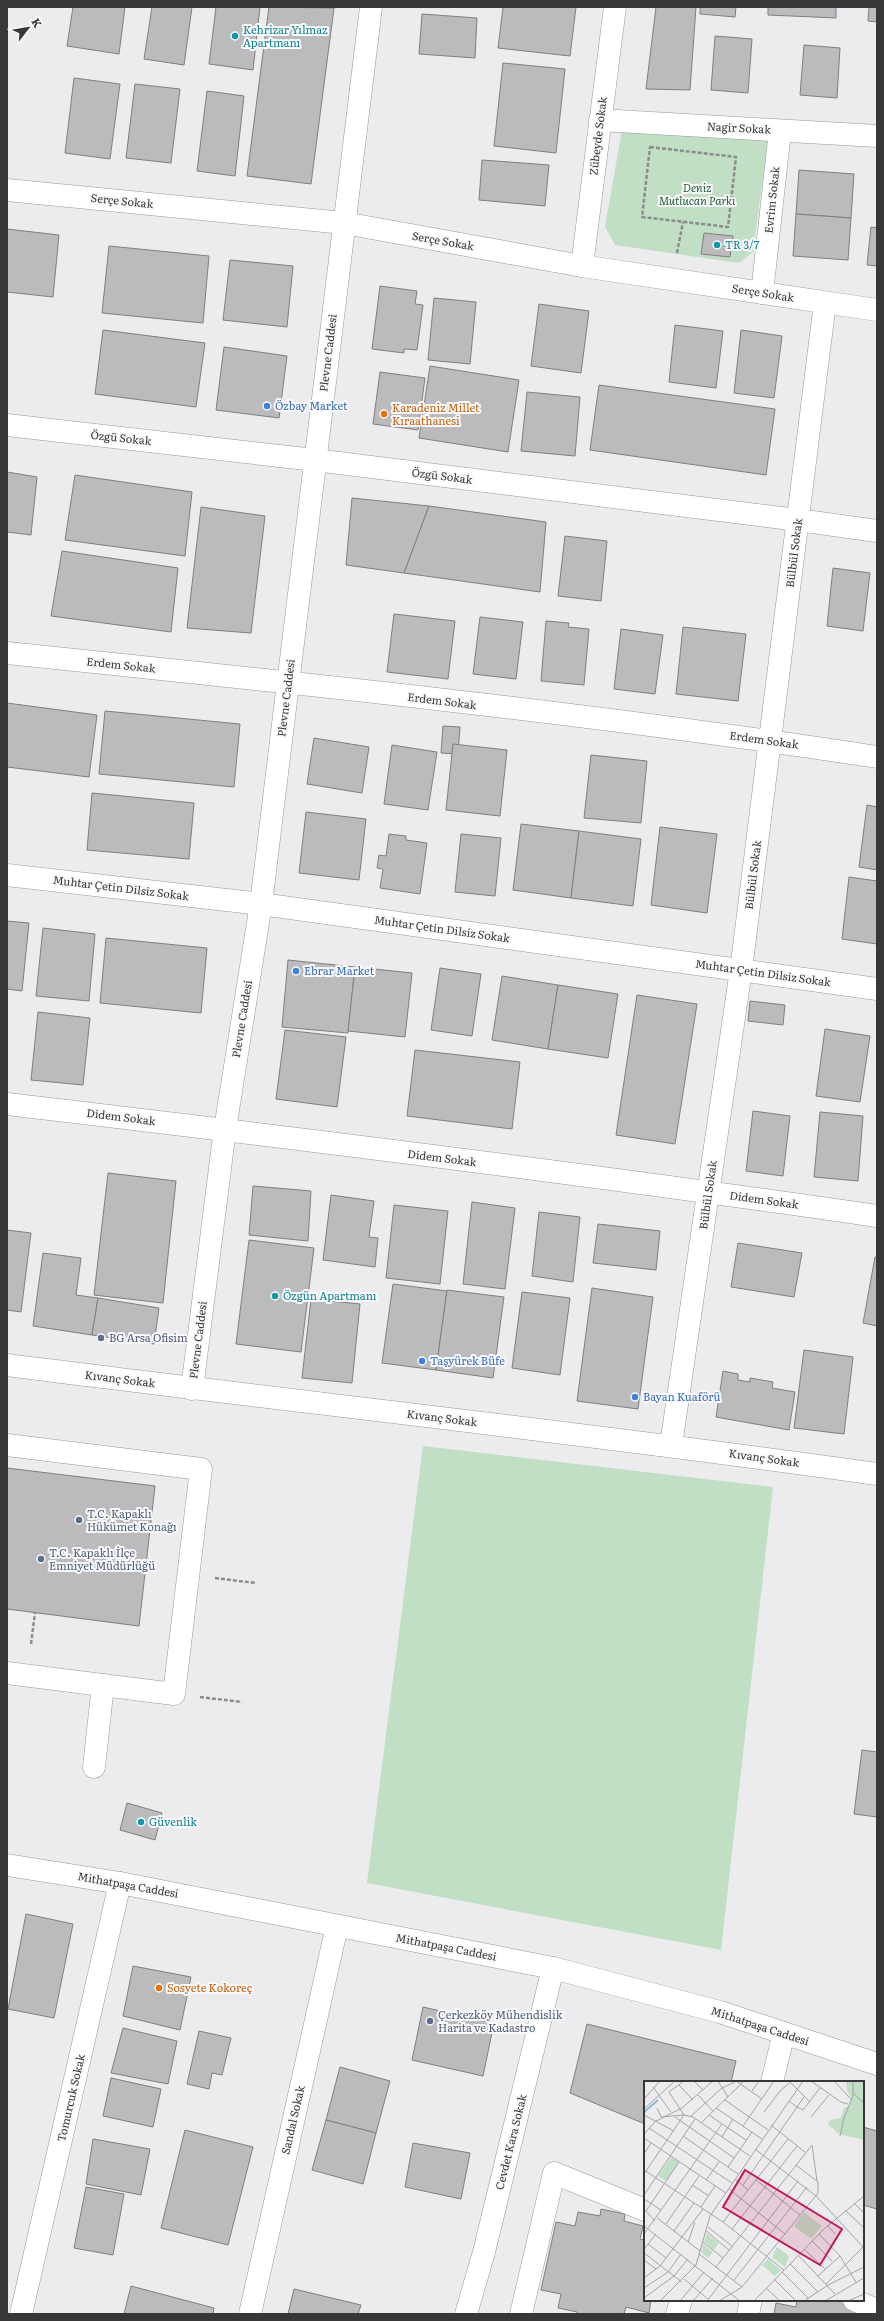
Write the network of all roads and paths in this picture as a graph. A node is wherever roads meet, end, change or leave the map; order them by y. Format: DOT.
graph roads {
  1 [pos="371,7"];
  2 [pos="615,7"];
  3 [pos="600,120"];
  4 [pos="780,130"];
  5 [pos="877,136"];
  6 [pos="7,190"];
  7 [pos="683,222"];
  8 [pos="344,223"];
  9 [pos="582,266"];
  10 [pos="671,280"];
  11 [pos="762,293"];
  12 [pos="825,303"];
  13 [pos="877,310"];
  14 [pos="7,425"];
  15 [pos="315,460"];
  16 [pos="798,520"];
  17 [pos="877,531"];
  18 [pos="7,653"];
  19 [pos="288,682"];
  20 [pos="770,740"];
  21 [pos="877,757"];
  22 [pos="7,875"];
  23 [pos="261,904"];
  24 [pos="741,970"];
  25 [pos="877,989"];
  26 [pos="7,1104"];
  27 [pos="225,1129"];
  28 [pos="708,1192"];
  29 [pos="877,1216"];
  30 [pos="7,1365"];
  31 [pos="192,1389"];
  32 [pos="7,1445"];
  33 [pos="671,1445"];
  34 [pos="877,1474"];
  35 [pos="189,1574"];
  36 [pos="256,1583"];
  37 [pos="35,1613"];
  38 [pos="31,1644"];
  39 [pos="7,1673"];
  40 [pos="103,1685"];
  41 [pos="174,1694"];
  42 [pos="242,1702"];
  43 [pos="94,1767"];
  44 [pos="7,1865"];
  45 [pos="120,1883"];
  46 [pos="337,1926"];
  47 [pos="553,1968"];
  48 [pos="784,2033"];
  49 [pos="877,2064"];
  50 [pos="772,2081"];
  51 [pos="644,2210"];
  52 [pos="681,2301"];
  53 [pos="751,2301"];
  54 [pos="856,2301"];
  55 [pos="877,2310"];
  56 [pos="21,2314"];
  57 [pos="250,2314"];
  58 [pos="466,2314"];
  59 [pos="521,2314"];
  60 [pos="677,2314"];
  61 [pos="748,2314"];
  1 -- 8 [label="street, Plevne Caddesi"];
  2 -- 3 [label="street, Zübeyde Sokak"];
  3 -- 4 [label="street, Nagir Sokak"];
  3 -- 9 [label="street, Zübeyde Sokak"];
  4 -- 5 [label="street, Nagir Sokak"];
  4 -- 11 [label="street, Evrim Sokak"];
  6 -- 8 [label="street, Serçe Sokak"];
  7 -- 7 [label="path"];
  7 -- 10 [label="path"];
  8 -- 9 [label="street, Serçe Sokak"];
  8 -- 15 [label="street, Plevne Caddesi"];
  9 -- 10 [label="street, Serçe Sokak"];
  10 -- 11 [label="street, Serçe Sokak"];
  11 -- 12 [label="street, Serçe Sokak"];
  12 -- 13 [label="street, Serçe Sokak"];
  12 -- 16 [label="street, Bülbül Sokak"];
  14 -- 15 [label="street, Özgü Sokak"];
  15 -- 16 [label="street, Özgü Sokak"];
  15 -- 19 [label="street, Plevne Caddesi"];
  16 -- 17 [label="street, Özgü Sokak"];
  16 -- 20 [label="street, Bülbül Sokak"];
  18 -- 19 [label="street, Erdem Sokak"];
  19 -- 20 [label="street, Erdem Sokak"];
  19 -- 23 [label="street, Plevne Caddesi"];
  20 -- 21 [label="street, Erdem Sokak"];
  20 -- 24 [label="street, Bülbül Sokak"];
  22 -- 23 [label="street, Muhtar Çetin Dilsiz Sokak"];
  23 -- 24 [label="street, Muhtar Çetin Dilsiz Sokak"];
  23 -- 27 [label="street, Plevne Caddesi"];
  24 -- 25 [label="street, Muhtar Çetin Dilsiz Sokak"];
  24 -- 28 [label="street, Bülbül Sokak"];
  26 -- 27 [label="street, Didem Sokak"];
  27 -- 28 [label="street, Didem Sokak"];
  27 -- 31 [label="street, Plevne Caddesi"];
  28 -- 29 [label="street, Didem Sokak"];
  28 -- 33 [label="street, Bülbül Sokak"];
  30 -- 31 [label="street, Kıvanç Sokak"];
  31 -- 33 [label="street, Kıvanç Sokak"];
  32 -- 35 [label="street"];
  33 -- 34 [label="street, Kıvanç Sokak"];
  35 -- 36 [label="path"];
  35 -- 41 [label="street"];
  37 -- 38 [label="path"];
  39 -- 40 [label="street"];
  40 -- 41 [label="street"];
  40 -- 43 [label="street"];
  41 -- 42 [label="path"];
  44 -- 45 [label="street, Mithatpaşa Caddesi"];
  45 -- 46 [label="street, Mithatpaşa Caddesi"];
  45 -- 56 [label="street, Tomurcuk Sokak"];
  46 -- 47 [label="street, Mithatpaşa Caddesi"];
  46 -- 57 [label="street, Sandal Sokak"];
  47 -- 48 [label="street, Mithatpaşa Caddesi"];
  47 -- 58 [label="street, Cevdet Kara Sokak"];
  48 -- 49 [label="street, Mithatpaşa Caddesi"];
  48 -- 50 [label="street"];
  51 -- 59 [label="street"];
  52 -- 60 [label="street"];
  53 -- 61 [label="street"];
  54 -- 55 [label="street"];
}
